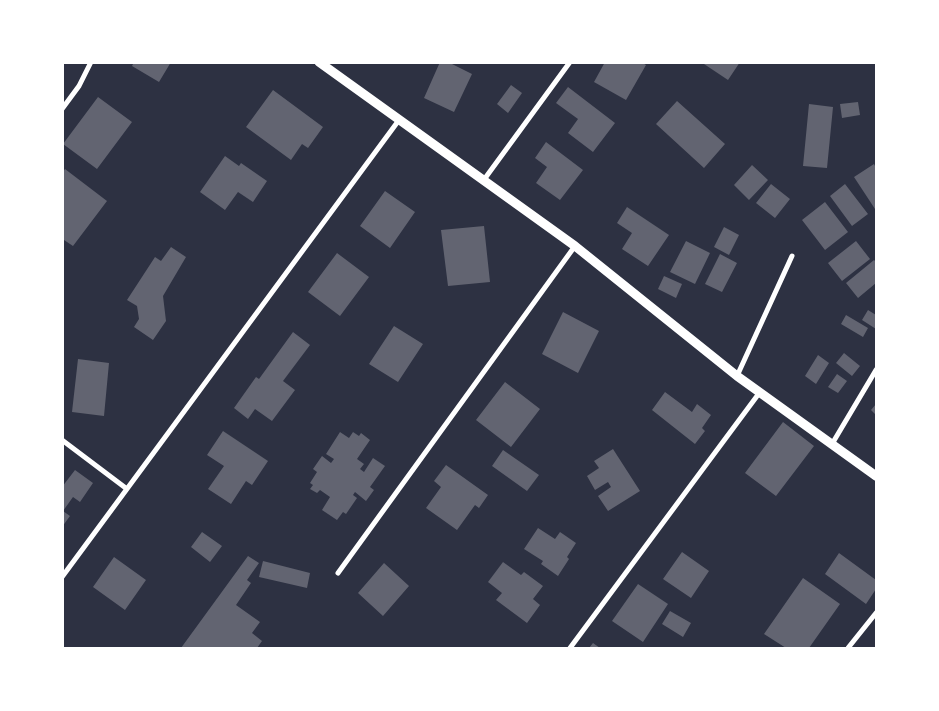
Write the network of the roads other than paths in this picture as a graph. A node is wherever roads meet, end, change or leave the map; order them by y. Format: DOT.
graph roads {
  1 [pos="91,62"];
  2 [pos="319,62"];
  3 [pos="570,62"];
  4 [pos="62,109"];
  5 [pos="399,120"];
  6 [pos="483,181"];
  7 [pos="575,246"];
  8 [pos="792,256"];
  9 [pos="876,370"];
  10 [pos="737,376"];
  11 [pos="760,392"];
  12 [pos="62,440"];
  13 [pos="832,444"];
  14 [pos="876,476"];
  15 [pos="127,489"];
  16 [pos="338,573"];
  17 [pos="62,577"];
  18 [pos="876,613"];
  19 [pos="570,648"];
  20 [pos="848,648"];
  1 -- 4 [label="street"];
  2 -- 5 [label="street"];
  3 -- 6 [label="street"];
  5 -- 6 [label="street"];
  5 -- 15 [label="street"];
  6 -- 7 [label="street"];
  7 -- 10 [label="street"];
  7 -- 16 [label="street"];
  8 -- 10 [label="street"];
  9 -- 13 [label="street"];
  10 -- 11 [label="street"];
  11 -- 13 [label="street"];
  11 -- 19 [label="street"];
  12 -- 15 [label="street"];
  13 -- 14 [label="street"];
  15 -- 17 [label="street"];
  18 -- 20 [label="street"];
}
